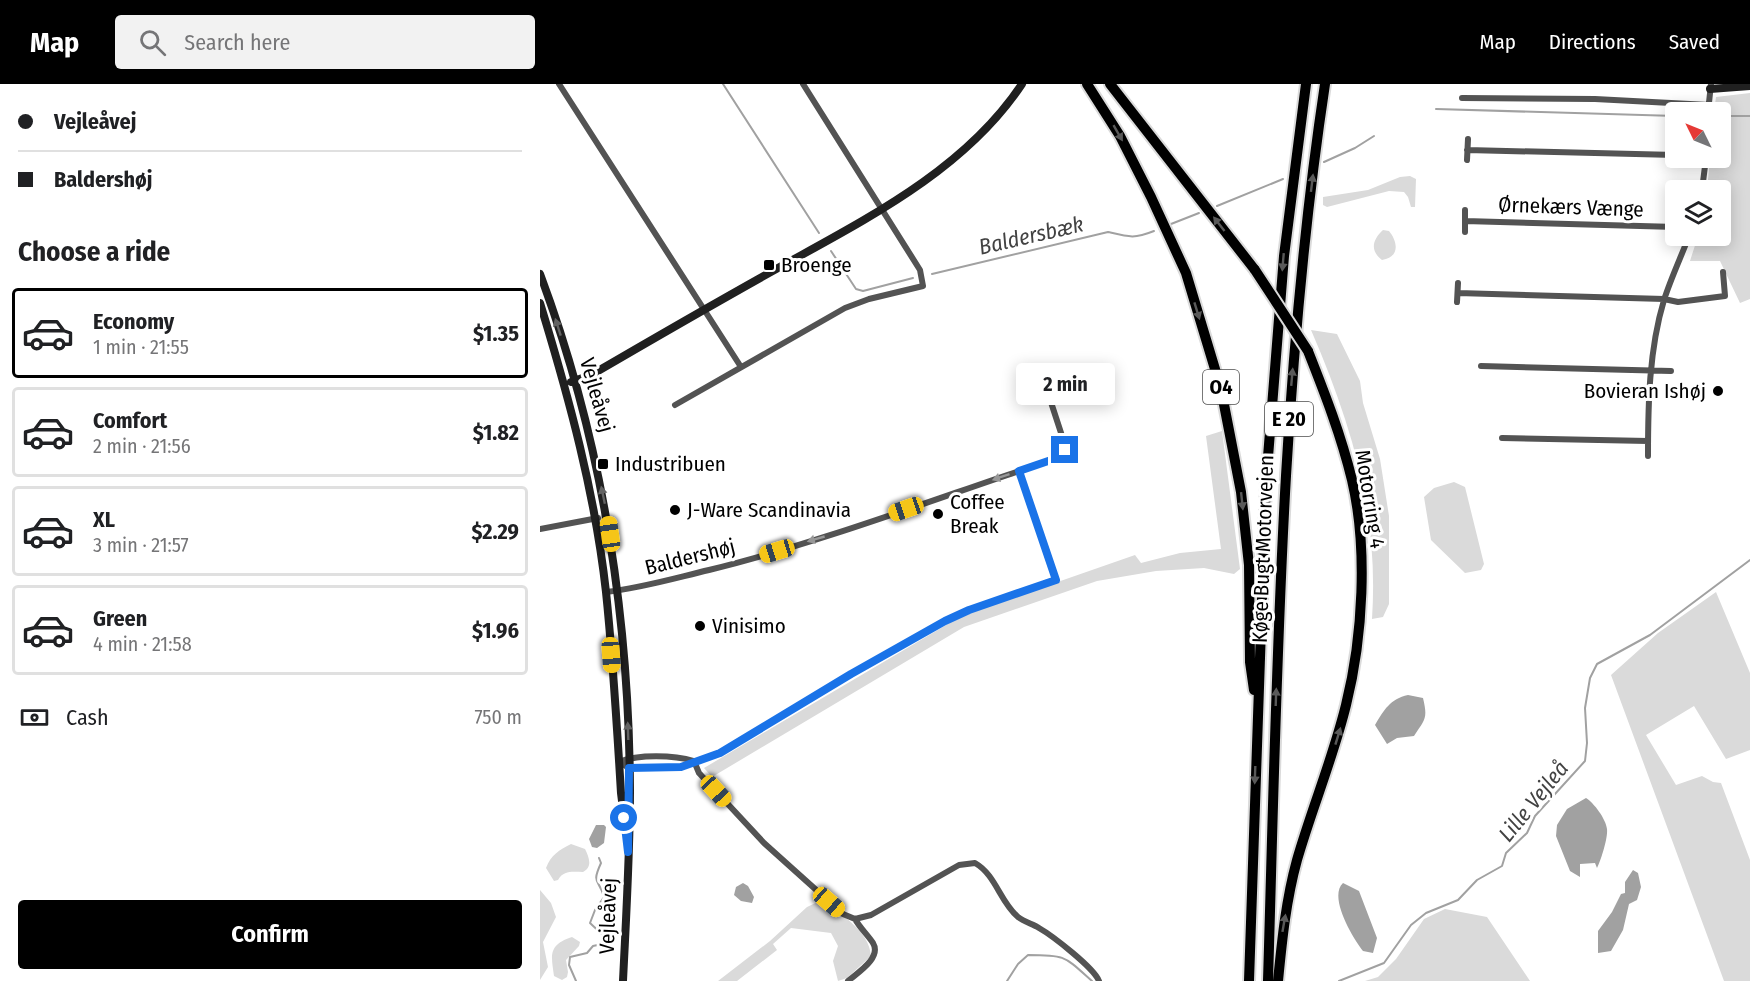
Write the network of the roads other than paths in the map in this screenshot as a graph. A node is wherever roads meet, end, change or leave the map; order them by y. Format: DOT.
graph roads {
  1 [pos="559,84"];
  2 [pos="803,84"];
  3 [pos="1022,84"];
  4 [pos="1087,84"];
  5 [pos="1110,84"];
  6 [pos="1306,84"];
  7 [pos="1325,84"];
  8 [pos="1750,86"];
  9 [pos="1711,87"];
  10 [pos="1462,98"];
  11 [pos="1710,102"];
  12 [pos="1665,105"];
  13 [pos="1468,140"];
  14 [pos="1467,150"];
  15 [pos="1665,156"];
  16 [pos="1467,160"];
  17 [pos="882,207"];
  18 [pos="1465,210"];
  19 [pos="1465,220"];
  20 [pos="1665,227"];
  21 [pos="1465,232"];
  22 [pos="1685,246"];
  23 [pos="1723,272"];
  24 [pos="540,274"];
  25 [pos="1458,283"];
  26 [pos="1458,293"];
  27 [pos="1664,299"];
  28 [pos="1457,302"];
  29 [pos="540,303"];
  30 [pos="703,310"];
  31 [pos="1481,366"];
  32 [pos="741,367"];
  33 [pos="1651,369"];
  34 [pos="1671,371"];
  35 [pos="591,375"];
  36 [pos="576,380"];
  37 [pos="565,383"];
  38 [pos="1045,384"];
  39 [pos="675,405"];
  40 [pos="1502,438"];
  41 [pos="1648,441"];
  42 [pos="593,446"];
  43 [pos="1648,456"];
  44 [pos="1019,471"];
  45 [pos="607,516"];
  46 [pos="595,519"];
  47 [pos="540,529"];
  48 [pos="618,591"];
  49 [pos="606,592"];
  50 [pos="1257,716"];
  51 [pos="629,758"];
  52 [pos="694,761"];
  53 [pos="619,762"];
  54 [pos="629,768"];
  55 [pos="628,852"];
  56 [pos="855,919"];
  57 [pos="1098,979"];
  58 [pos="623,981"];
  59 [pos="848,981"];
  60 [pos="1249,981"];
  61 [pos="1268,981"];
  62 [pos="1278,981"];
  1 -- 30 [label="street"];
  2 -- 17 [label="street"];
  3 -- 17 [label="street"];
  4 -- 50 [label="highway, O4, one-way"];
  62 -- 5 [label="highway, Motorring 4, one-way, bridge"];
  6 -- 50 [label="highway, Køge Bugt Motorvejen / E 20, one-way"];
  61 -- 7 [label="highway, Køge Bugt Motorvejen / E 20, one-way"];
  8 -- 9 [label="street"];
  9 -- 11 [label="street"];
  10 -- 12 [label="street"];
  13 -- 14 [label="street"];
  14 -- 15 [label="street"];
  14 -- 16 [label="street"];
  17 -- 30 [label="street"];
  17 -- 32 [label="street"];
  18 -- 19 [label="street"];
  19 -- 20 [label="street, Ørnekærs Vænge"];
  19 -- 21 [label="street"];
  22 -- 27 [label="street"];
  23 -- 27 [label="street"];
  36 -- 24 [label="street, Vejleåvej, one-way"];
  25 -- 26 [label="street"];
  26 -- 27 [label="street"];
  26 -- 28 [label="street"];
  27 -- 33 [label="street"];
  29 -- 37 [label="street, Vejleåvej"];
  30 -- 32 [label="street"];
  30 -- 35 [label="street"];
  31 -- 33 [label="street"];
  32 -- 39 [label="street"];
  33 -- 34 [label="street"];
  33 -- 41 [label="street"];
  35 -- 36 [label="street"];
  35 -- 42 [label="street"];
  36 -- 37 [label="street"];
  36 -- 42 [label="street, Vejleåvej"];
  37 -- 46 [label="street, Vejleåvej"];
  38 -- 44 [label="street, Baldershøj"];
  40 -- 41 [label="street"];
  41 -- 43 [label="street"];
  45 -- 42 [label="street, Vejleåvej, one-way"];
  44 -- 48 [label="street, Baldershøj, one-way"];
  44 -- 52 [label="street"];
  45 -- 46 [label="street"];
  45 -- 48 [label="street, Vejleåvej"];
  46 -- 47 [label="street"];
  46 -- 49 [label="street, Vejleåvej"];
  48 -- 49 [label="street, Baldershøj"];
  51 -- 48 [label="street, Vejleåvej, one-way"];
  49 -- 53 [label="street, Vejleåvej"];
  50 -- 60 [label="highway, Køge Bugt Motorvejen / E 20, one-way"];
  51 -- 52 [label="street"];
  51 -- 53 [label="street"];
  51 -- 54 [label="street, Vejleåvej"];
  52 -- 54 [label="street"];
  52 -- 56 [label="street"];
  53 -- 54 [label="street"];
  53 -- 55 [label="street, Vejleåvej"];
  54 -- 55 [label="street, Vejleåvej"];
  55 -- 58 [label="street, Vejleåvej"];
  56 -- 57 [label="street"];
  56 -- 59 [label="street"];
}
